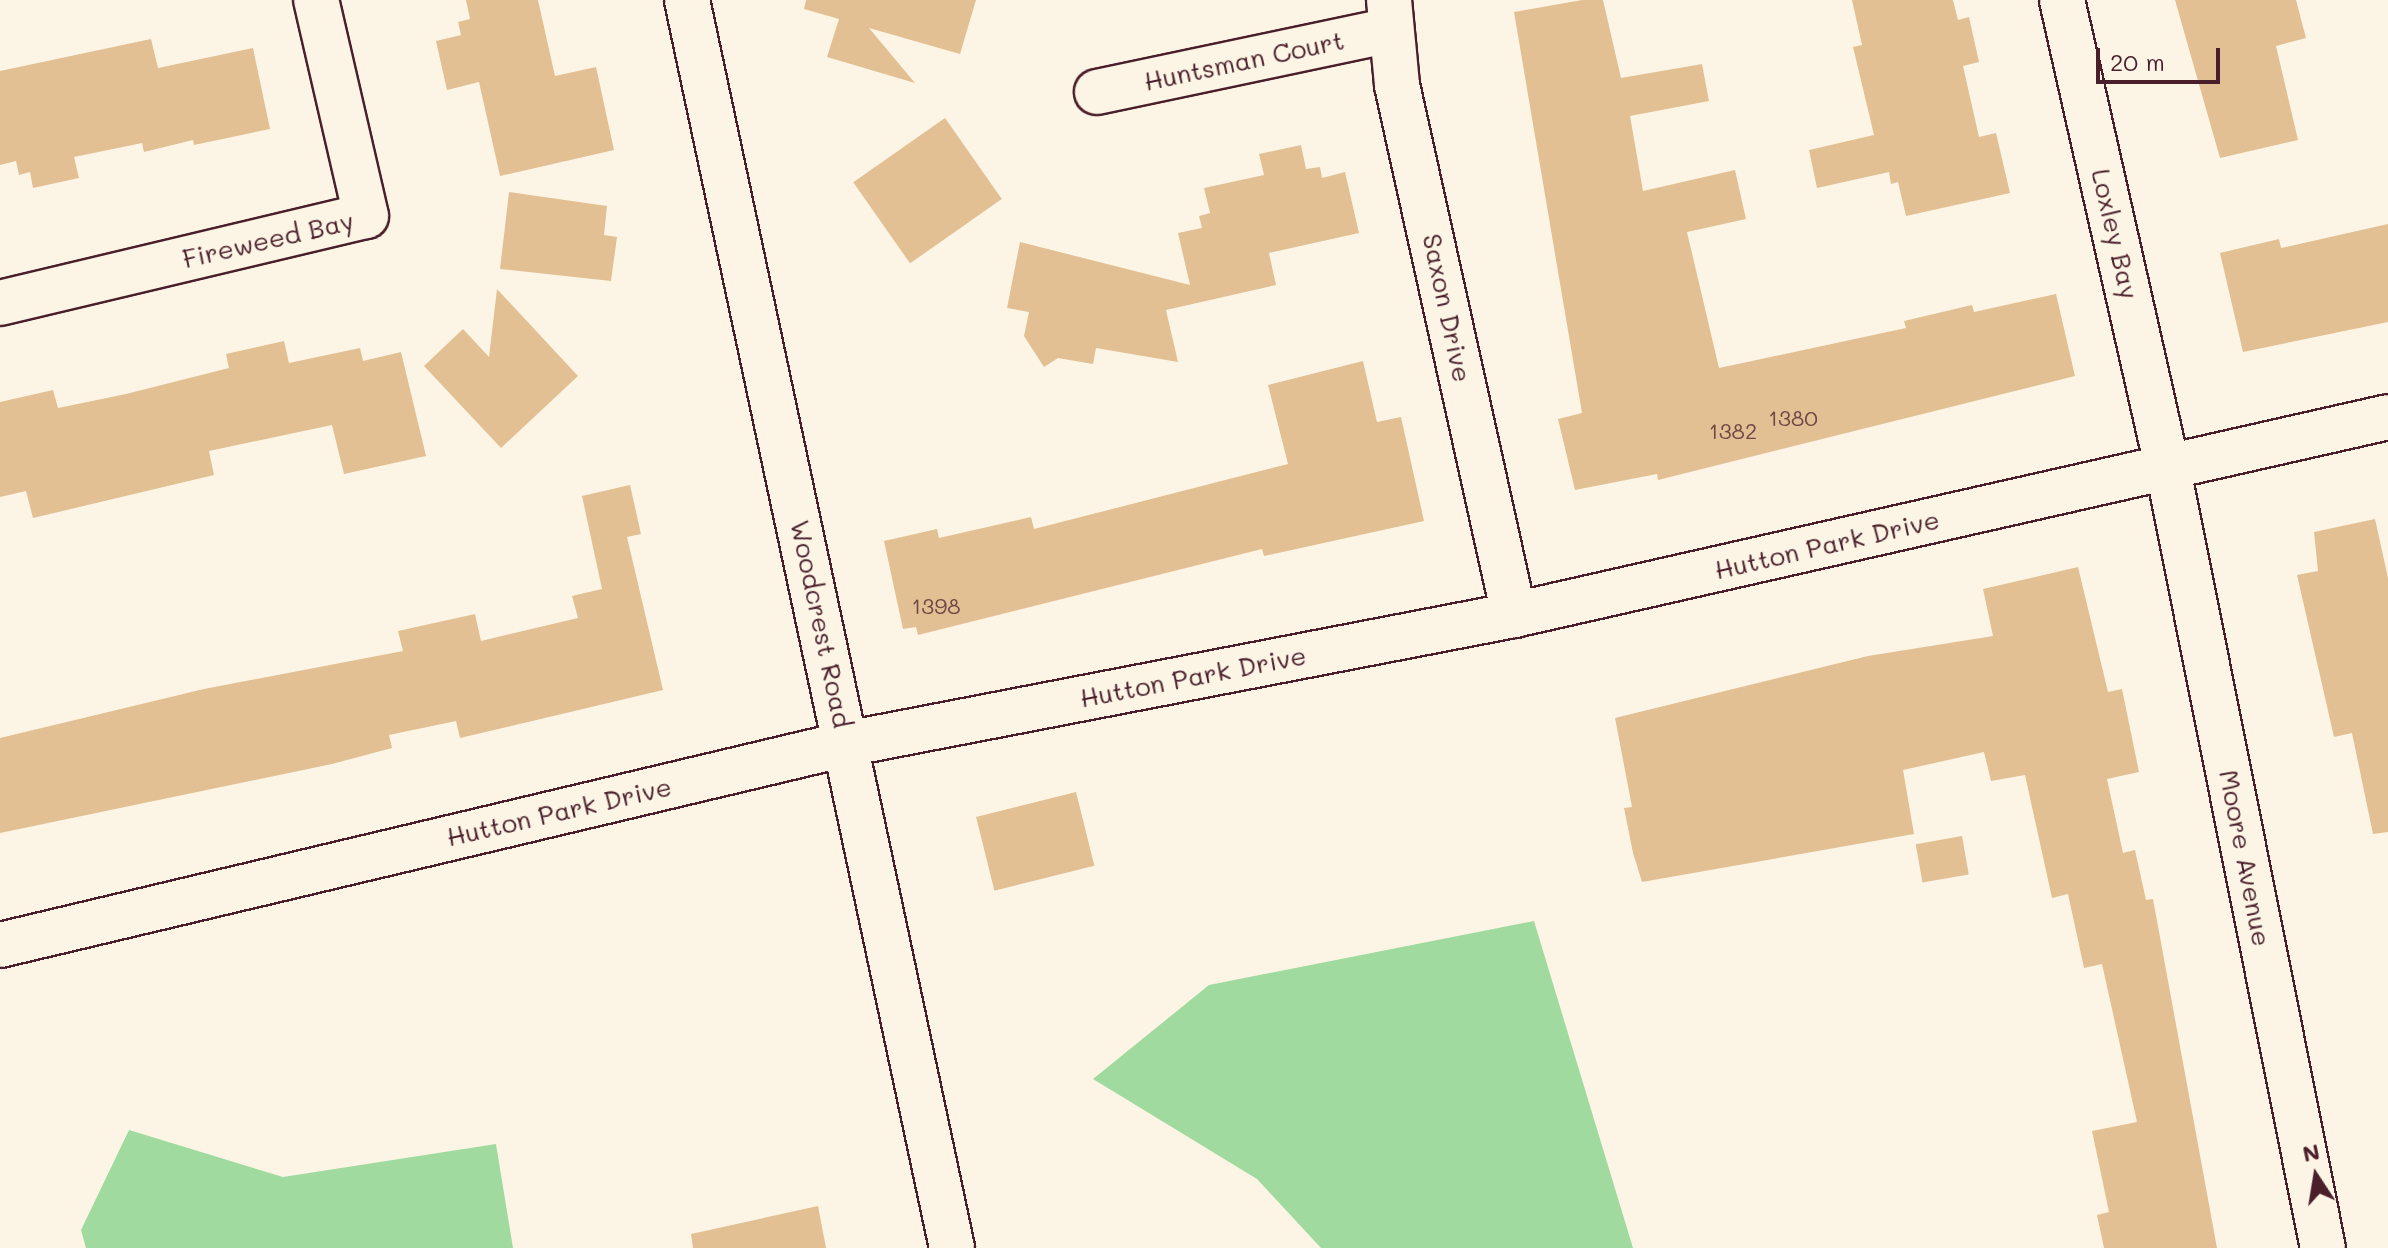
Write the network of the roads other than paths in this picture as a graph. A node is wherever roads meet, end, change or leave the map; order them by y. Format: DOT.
graph roads {
  1 [pos="316,0"];
  2 [pos="687,0"];
  3 [pos="2062,0"];
  4 [pos="1390,15"];
  5 [pos="1097,92"];
  6 [pos="0,303"];
  7 [pos="2388,417"];
  8 [pos="2168,469"];
  9 [pos="1514,615"];
  10 [pos="846,744"];
  11 [pos="0,945"];
  12 [pos="952,1248"];
  13 [pos="2323,1248"];
  1 -- 6 [label="street, Fireweed Bay"];
  2 -- 10 [label="street, Woodcrest Road"];
  3 -- 8 [label="street, Loxley Bay"];
  4 -- 5 [label="street, Huntsman Court"];
  4 -- 9 [label="street, Saxon Drive"];
  7 -- 8 [label="street, Hutton Park Drive"];
  8 -- 9 [label="street, Hutton Park Drive"];
  8 -- 13 [label="street, Moore Avenue"];
  9 -- 10 [label="street, Hutton Park Drive"];
  10 -- 11 [label="street, Hutton Park Drive"];
  10 -- 12 [label="street, Woodcrest Road"];
}
